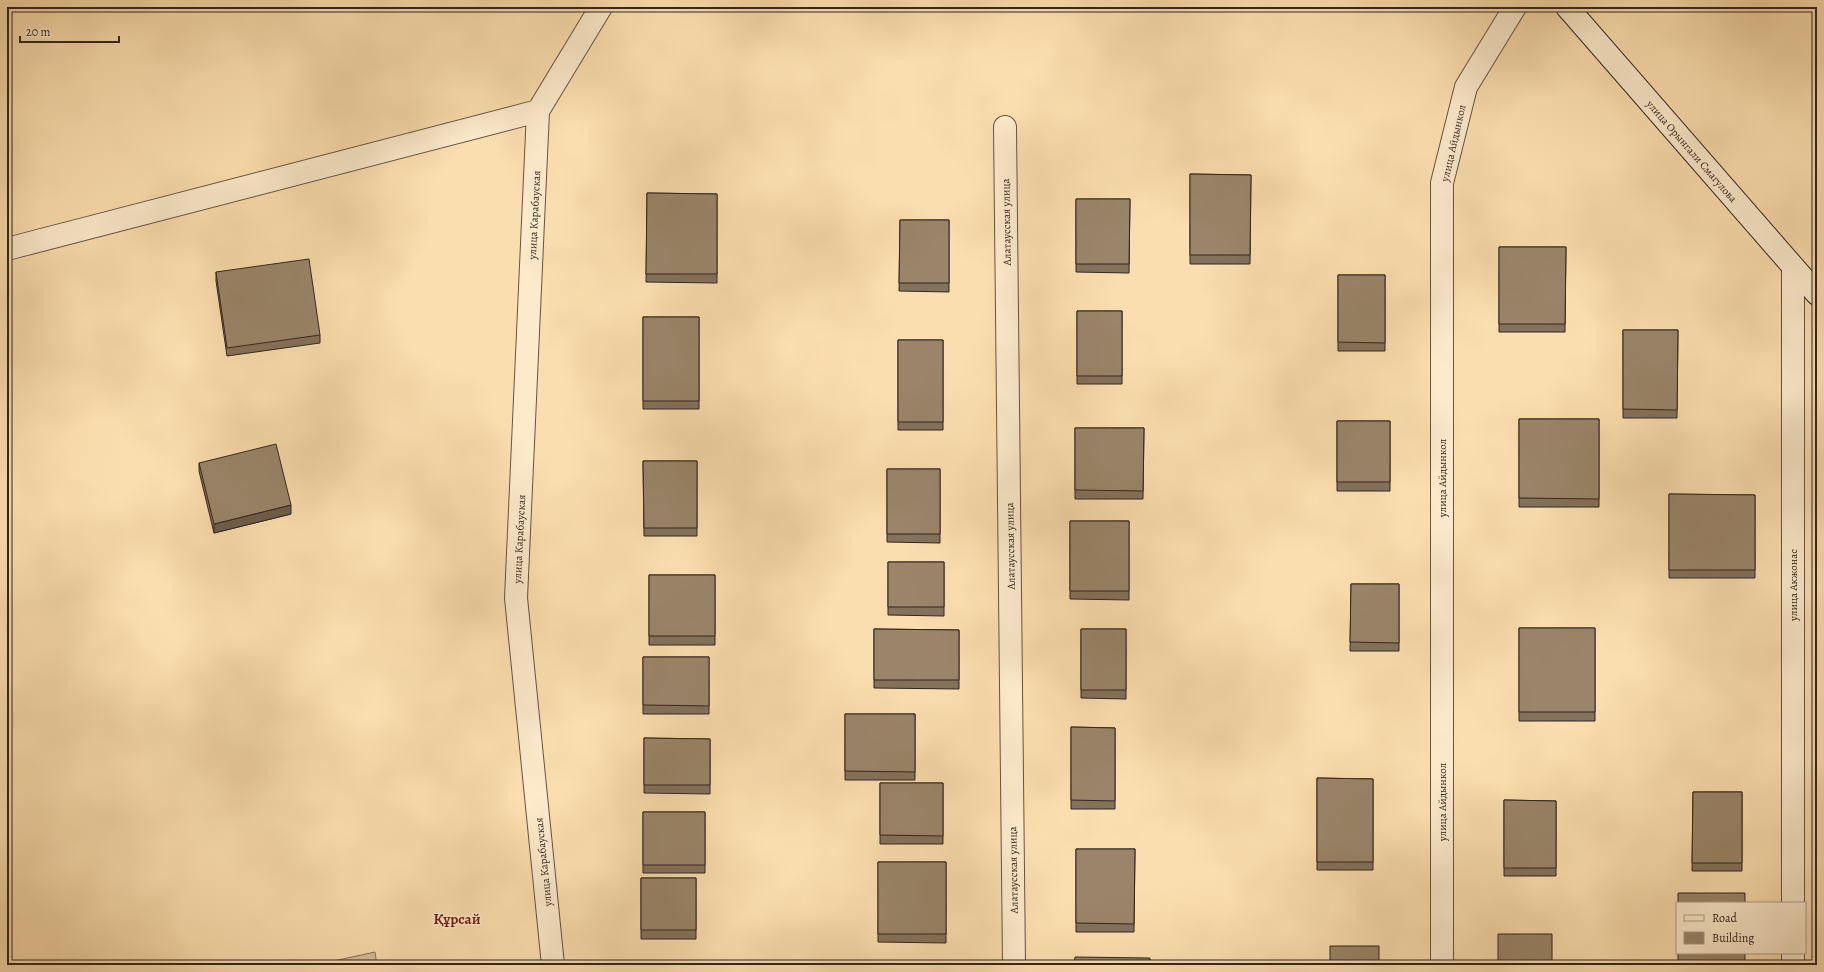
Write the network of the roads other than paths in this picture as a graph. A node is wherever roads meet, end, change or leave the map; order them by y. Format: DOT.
graph roads {
  1 [pos="601,7"];
  2 [pos="1515,7"];
  3 [pos="1567,7"];
  4 [pos="538,111"];
  5 [pos="1005,127"];
  6 [pos="7,249"];
  7 [pos="1793,267"];
  8 [pos="1817,294"];
  9 [pos="1793,902"];
  10 [pos="1793,954"];
  11 [pos="553,965"];
  12 [pos="1014,965"];
  13 [pos="1442,965"];
  14 [pos="1793,965"];
  1 -- 4 [label="street"];
  2 -- 13 [label="street, улица Айдынкол"];
  3 -- 7 [label="street, улица Орынгали Смагулова"];
  4 -- 6 [label="street"];
  4 -- 11 [label="street, улица Карабауская"];
  5 -- 12 [label="street, Алатаусская улица"];
  7 -- 8 [label="street, улица Орынгали Смагулова"];
  7 -- 9 [label="street, улица Акжонас"];
  10 -- 14 [label="street"];
}
